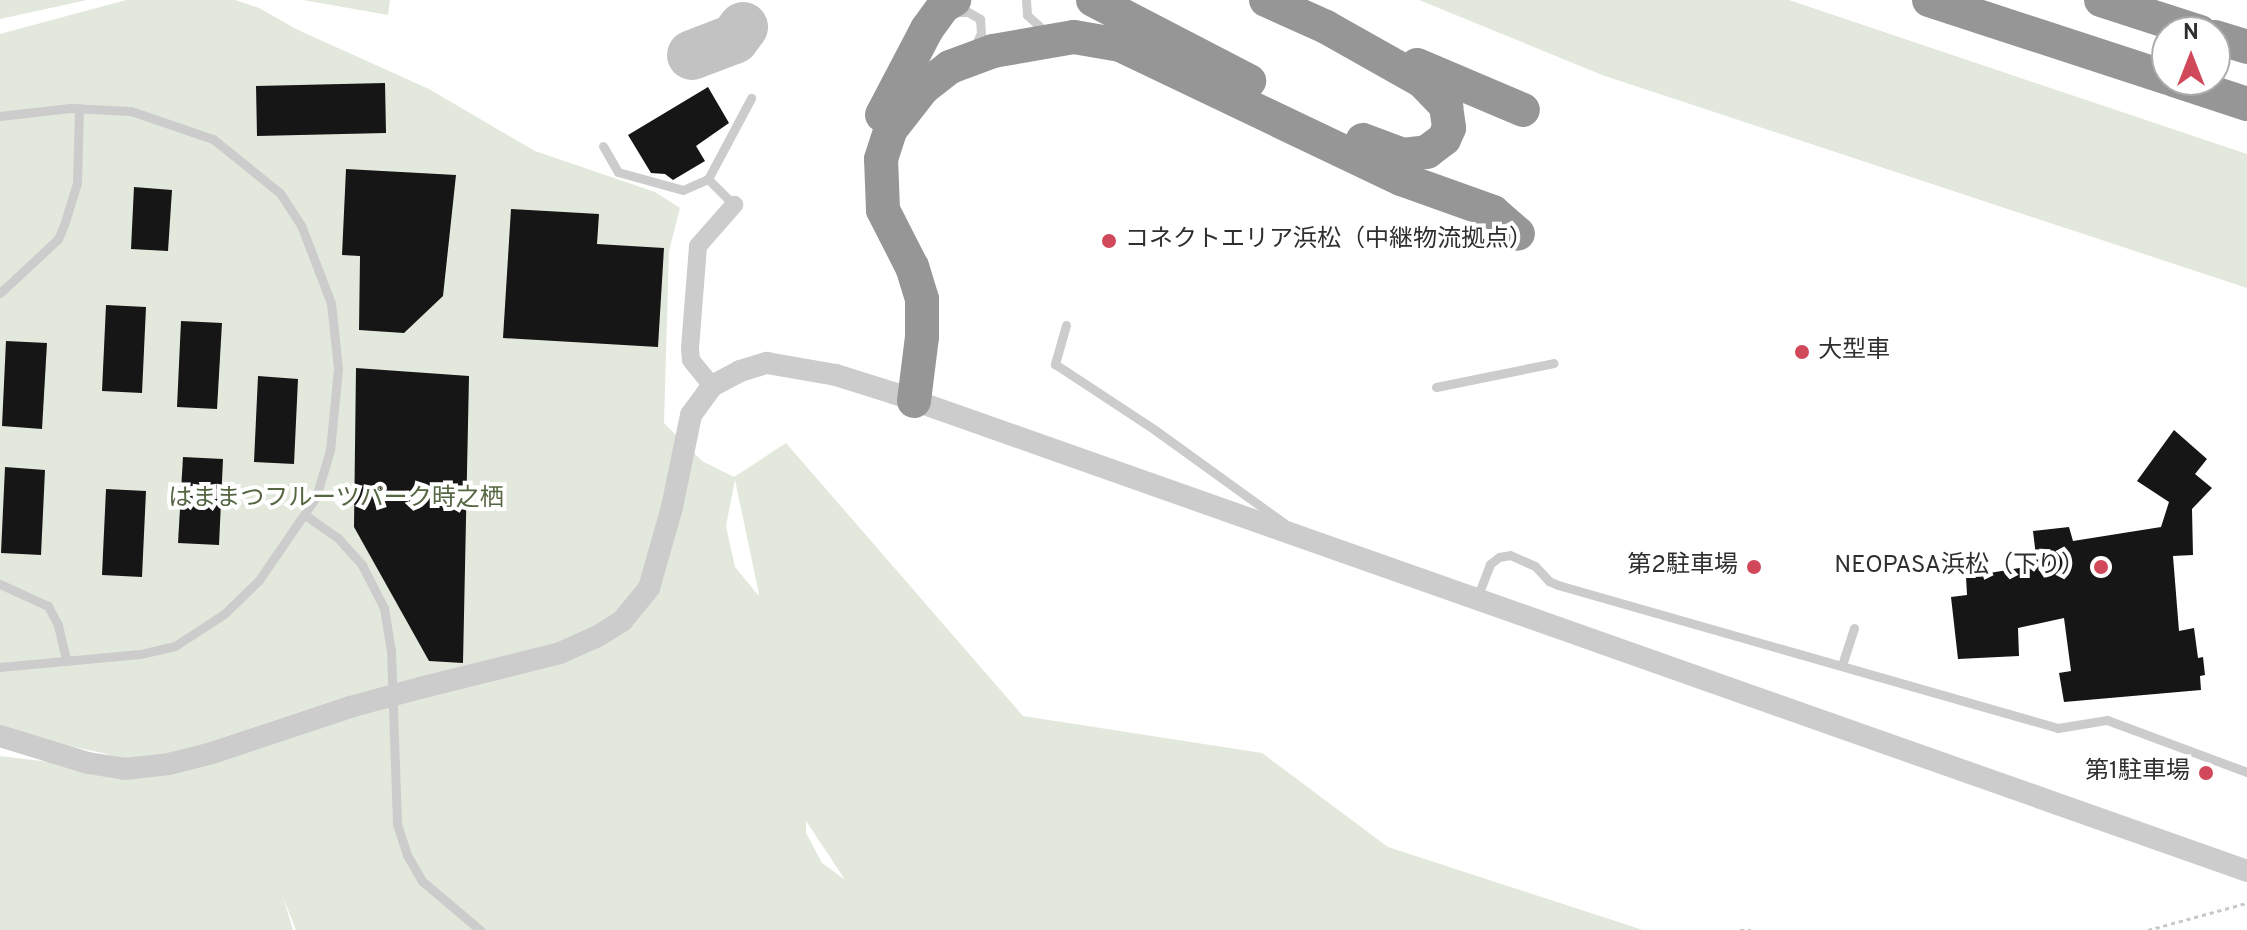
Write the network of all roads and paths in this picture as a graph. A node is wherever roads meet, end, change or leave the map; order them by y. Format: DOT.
graph roads {
  1 [pos="1026,0"];
  2 [pos="1093,0"];
  3 [pos="1266,0"];
  4 [pos="1929,0"];
  5 [pos="2101,0"];
  6 [pos="945,8"];
  7 [pos="2151,16"];
  8 [pos="1326,27"];
  9 [pos="1060,37"];
  10 [pos="965,60"];
  11 [pos="2151,73"];
  12 [pos="2223,96"];
  13 [pos="751,98"];
  14 [pos="2247,104"];
  15 [pos="79,108"];
  16 [pos="1523,110"];
  17 [pos="0,116"];
  18 [pos="603,146"];
  19 [pos="708,179"];
  20 [pos="734,205"];
  21 [pos="1518,234"];
  22 [pos="0,293"];
  23 [pos="1066,325"];
  24 [pos="1554,363"];
  25 [pos="712,386"];
  26 [pos="1436,387"];
  27 [pos="903,397"];
  28 [pos="305,515"];
  29 [pos="1302,538"];
  30 [pos="0,584"];
  31 [pos="1476,601"];
  32 [pos="1854,628"];
  33 [pos="66,661"];
  34 [pos="1842,665"];
  35 [pos="0,667"];
  36 [pos="0,736"];
  37 [pos="2247,772"];
  38 [pos="2247,871"];
  39 [pos="2247,903"];
  40 [pos="480,930"];
  41 [pos="1740,930"];
  42 [pos="1751,930"];
  43 [pos="2148,930"];
  1 -- 9 [label="lane"];
  2 -- 8 [label="highway"];
  3 -- 8 [label="highway"];
  4 -- 11 [label="highway"];
  5 -- 7 [label="highway"];
  6 -- 10 [label="lane"];
  6 -- 27 [label="highway"];
  8 -- 16 [label="highway"];
  9 -- 10 [label="highway"];
  9 -- 21 [label="highway"];
  10 -- 27 [label="highway"];
  12 -- 14 [label="highway"];
  13 -- 19 [label="lane"];
  15 -- 17 [label="lane"];
  15 -- 22 [label="lane"];
  15 -- 28 [label="lane"];
  18 -- 19 [label="lane"];
  19 -- 20 [label="lane"];
  20 -- 25 [label="street"];
  23 -- 29 [label="lane"];
  24 -- 26 [label="lane"];
  25 -- 27 [label="street"];
  25 -- 36 [label="street, bridge"];
  27 -- 29 [label="street"];
  28 -- 33 [label="lane"];
  28 -- 40 [label="lane"];
  29 -- 31 [label="street"];
  30 -- 33 [label="lane"];
  31 -- 34 [label="lane"];
  31 -- 38 [label="street"];
  32 -- 34 [label="lane"];
  33 -- 35 [label="lane"];
  34 -- 37 [label="lane"];
  39 -- 43 [label="path"];
  41 -- 42 [label="path"];
}
